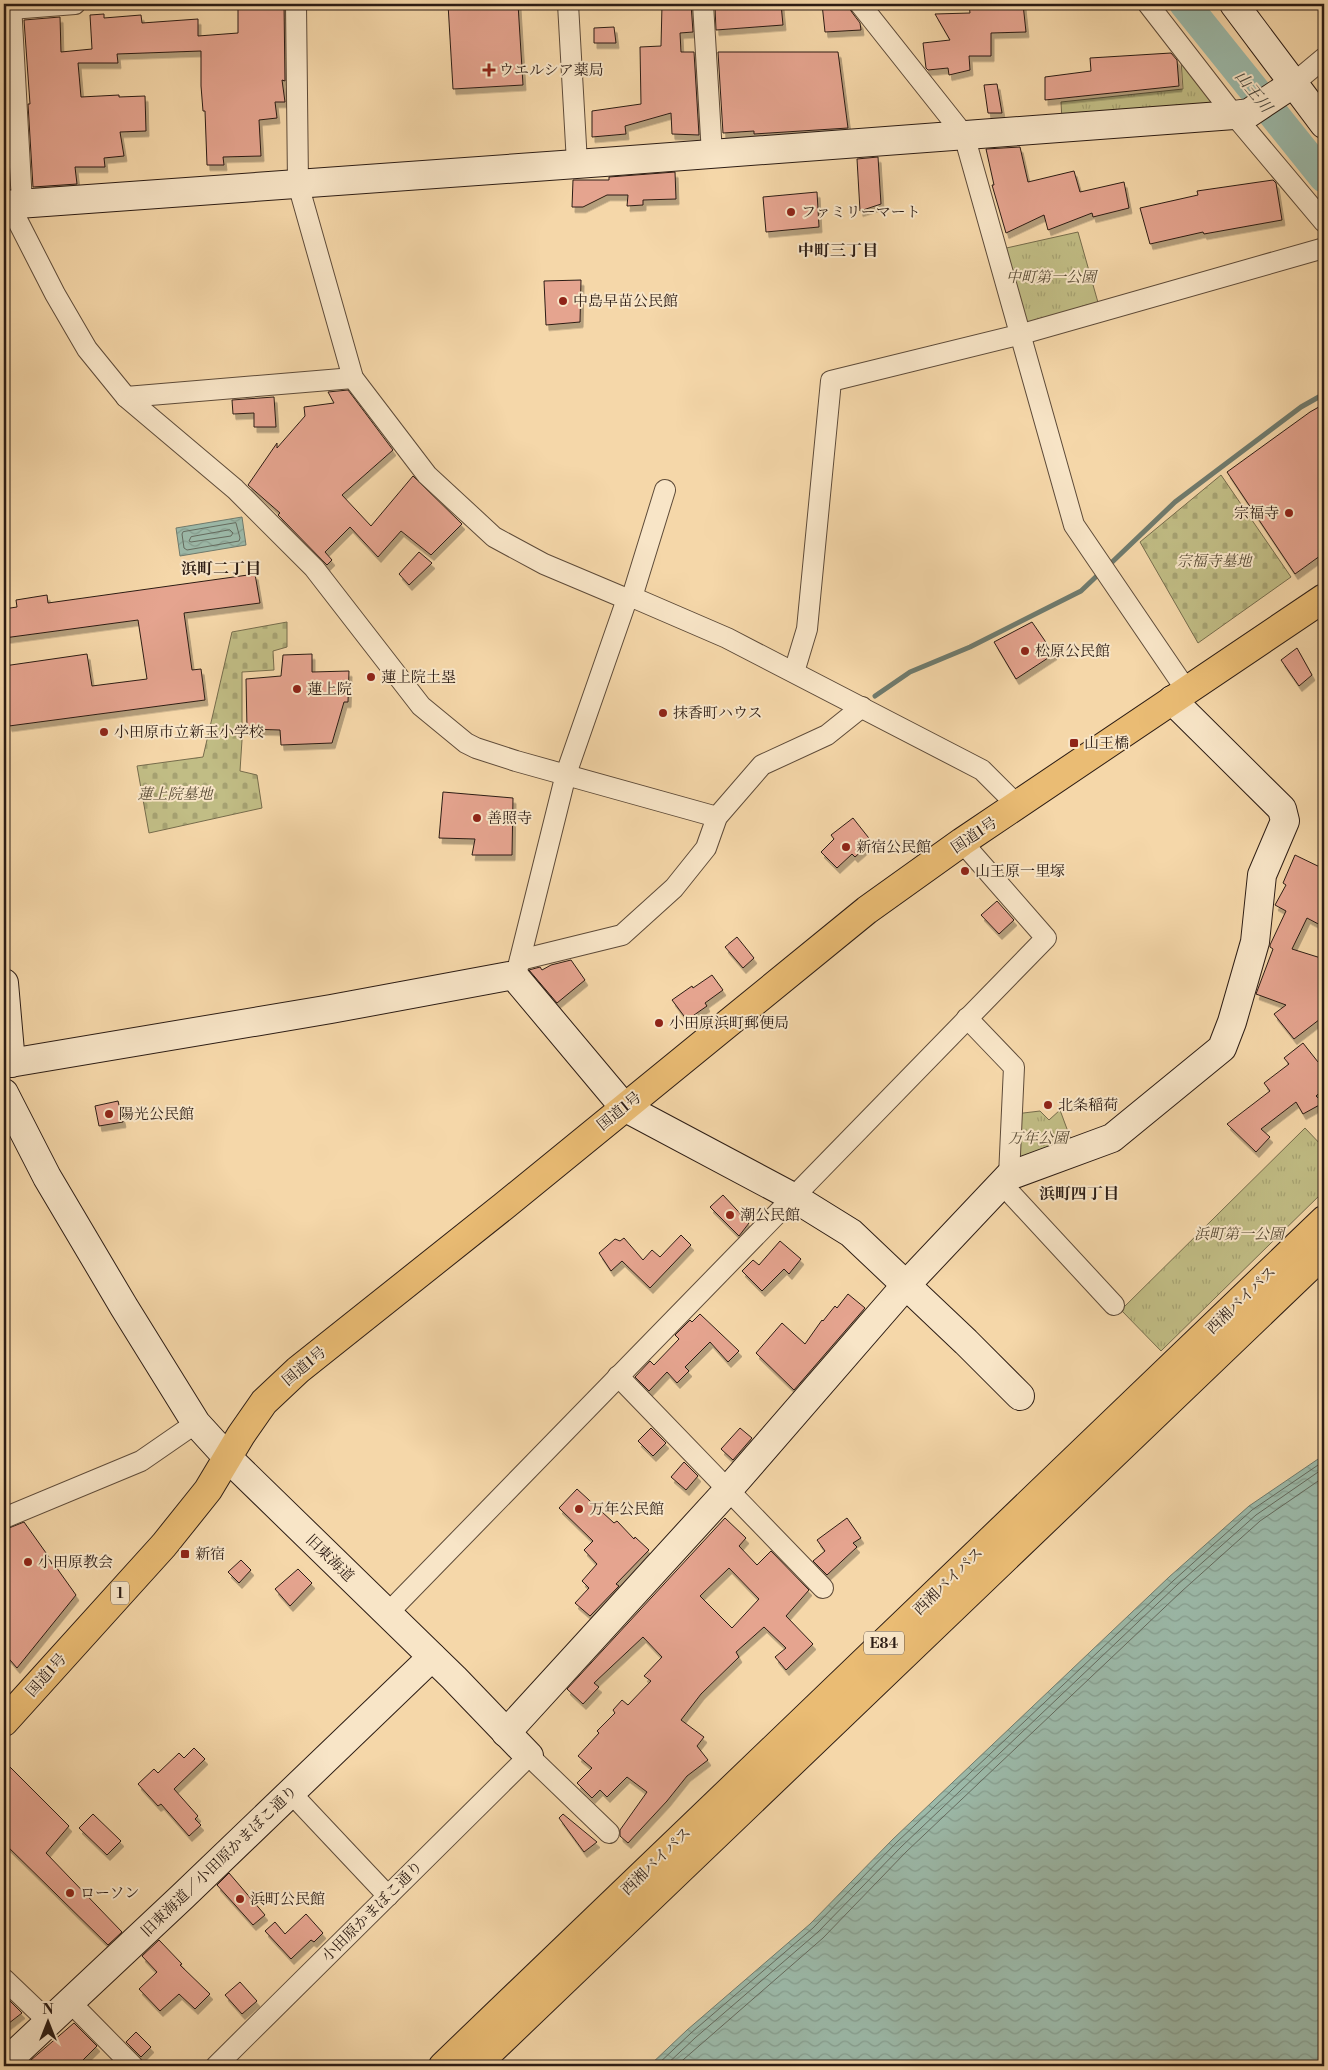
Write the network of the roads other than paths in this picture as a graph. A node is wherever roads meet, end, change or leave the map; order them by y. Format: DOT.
graph roads {
  1 [pos="75,4"];
  2 [pos="296,4"];
  3 [pos="568,4"];
  4 [pos="703,4"];
  5 [pos="860,4"];
  6 [pos="1148,4"];
  7 [pos="1234,4"];
  8 [pos="11,6"];
  9 [pos="1324,58"];
  10 [pos="1294,83"];
  11 [pos="1241,114"];
  12 [pos="1324,124"];
  13 [pos="964,135"];
  14 [pos="712,154"];
  15 [pos="577,163"];
  16 [pos="298,184"];
  17 [pos="12,204"];
  18 [pos="1324,222"];
  19 [pos="1324,248"];
  20 [pos="1022,334"];
  21 [pos="353,378"];
  22 [pos="126,396"];
  23 [pos="665,490"];
  24 [pos="630,598"];
  25 [pos="1324,598"];
  26 [pos="794,672"];
  27 [pos="1180,695"];
  28 [pos="862,707"];
  29 [pos="566,774"];
  30 [pos="1017,805"];
  31 [pos="717,817"];
  32 [pos="962,842"];
  33 [pos="518,969"];
  34 [pos="4,983"];
  35 [pos="968,1018"];
  36 [pos="7,1064"];
  37 [pos="4,1093"];
  38 [pos="624,1107"];
  39 [pos="1006,1180"];
  40 [pos="793,1197"];
  41 [pos="1324,1220"];
  42 [pos="1324,1253"];
  43 [pos="906,1285"];
  44 [pos="1114,1305"];
  45 [pos="618,1376"];
  46 [pos="1020,1396"];
  47 [pos="196,1424"];
  48 [pos="228,1458"];
  49 [pos="728,1490"];
  50 [pos="4,1518"];
  51 [pos="823,1588"];
  52 [pos="387,1614"];
  53 [pos="432,1657"];
  54 [pos="4,1722"];
  55 [pos="506,1733"];
  56 [pos="528,1756"];
  57 [pos="290,1792"];
  58 [pos="609,1833"];
  59 [pos="388,1896"];
  60 [pos="4,1979"];
  61 [pos="70,2002"];
  62 [pos="49,2022"];
  63 [pos="4,2064"];
  64 [pos="133,2066"];
  65 [pos="216,2066"];
  66 [pos="443,2066"];
  67 [pos="475,2066"];
  1 -- 8 [label="street"];
  2 -- 16 [label="street"];
  3 -- 15 [label="street"];
  4 -- 14 [label="street"];
  5 -- 13 [label="street"];
  6 -- 11 [label="street"];
  7 -- 10 [label="street"];
  8 -- 17 [label="street"];
  9 -- 10 [label="street"];
  10 -- 11 [label="street"];
  10 -- 12 [label="street"];
  11 -- 13 [label="street"];
  11 -- 18 [label="street"];
  13 -- 14 [label="street"];
  13 -- 20 [label="street"];
  14 -- 15 [label="street"];
  15 -- 16 [label="street"];
  16 -- 17 [label="street"];
  16 -- 21 [label="street"];
  17 -- 22 [label="street"];
  19 -- 20 [label="street"];
  20 -- 26 [label="street"];
  20 -- 27 [label="street"];
  21 -- 22 [label="street"];
  21 -- 24 [label="street"];
  22 -- 29 [label="street"];
  23 -- 24 [label="street"];
  24 -- 26 [label="street"];
  24 -- 29 [label="street"];
  25 -- 27 [label="highway, 国道1号 / 1"];
  26 -- 28 [label="street"];
  27 -- 30 [label="highway, 国道1号 / 1"];
  27 -- 39 [label="street"];
  28 -- 30 [label="street"];
  28 -- 31 [label="street"];
  29 -- 31 [label="street"];
  29 -- 33 [label="street"];
  30 -- 32 [label="highway, 国道1号 / 1"];
  31 -- 33 [label="street"];
  32 -- 35 [label="street"];
  32 -- 38 [label="highway, 国道1号 / 1"];
  33 -- 36 [label="street"];
  33 -- 38 [label="street"];
  34 -- 36 [label="street"];
  35 -- 39 [label="street"];
  35 -- 40 [label="street"];
  37 -- 47 [label="street, 旧東海道"];
  38 -- 40 [label="street"];
  38 -- 48 [label="highway, 国道1号 / 1"];
  39 -- 43 [label="street"];
  39 -- 44 [label="street"];
  40 -- 43 [label="street"];
  40 -- 45 [label="street"];
  41 -- 66 [label="highway, 西湘バイパス / E84"];
  42 -- 67 [label="highway, 西湘バイパス / E84"];
  43 -- 46 [label="street"];
  43 -- 49 [label="street"];
  45 -- 49 [label="street"];
  45 -- 52 [label="street"];
  47 -- 48 [label="street, 旧東海道"];
  47 -- 50 [label="street"];
  48 -- 52 [label="street, 旧東海道"];
  48 -- 54 [label="highway, 国道1号 / 1"];
  49 -- 51 [label="street"];
  49 -- 55 [label="street"];
  52 -- 53 [label="street, 旧東海道"];
  53 -- 55 [label="street, 旧東海道"];
  53 -- 57 [label="street, 旧東海道／小田原かまぼこ通り"];
  55 -- 56 [label="street, 旧東海道"];
  56 -- 58 [label="street"];
  56 -- 59 [label="street, 小田原かまぼこ通り"];
  57 -- 59 [label="street"];
  57 -- 61 [label="street, 旧東海道／小田原かまぼこ通り"];
  59 -- 65 [label="street, 小田原かまぼこ通り"];
  60 -- 62 [label="street"];
  61 -- 62 [label="street, 旧東海道／小田原かまぼこ通り"];
  61 -- 64 [label="street"];
  62 -- 63 [label="street, 旧東海道／小田原かまぼこ通り"];
}
